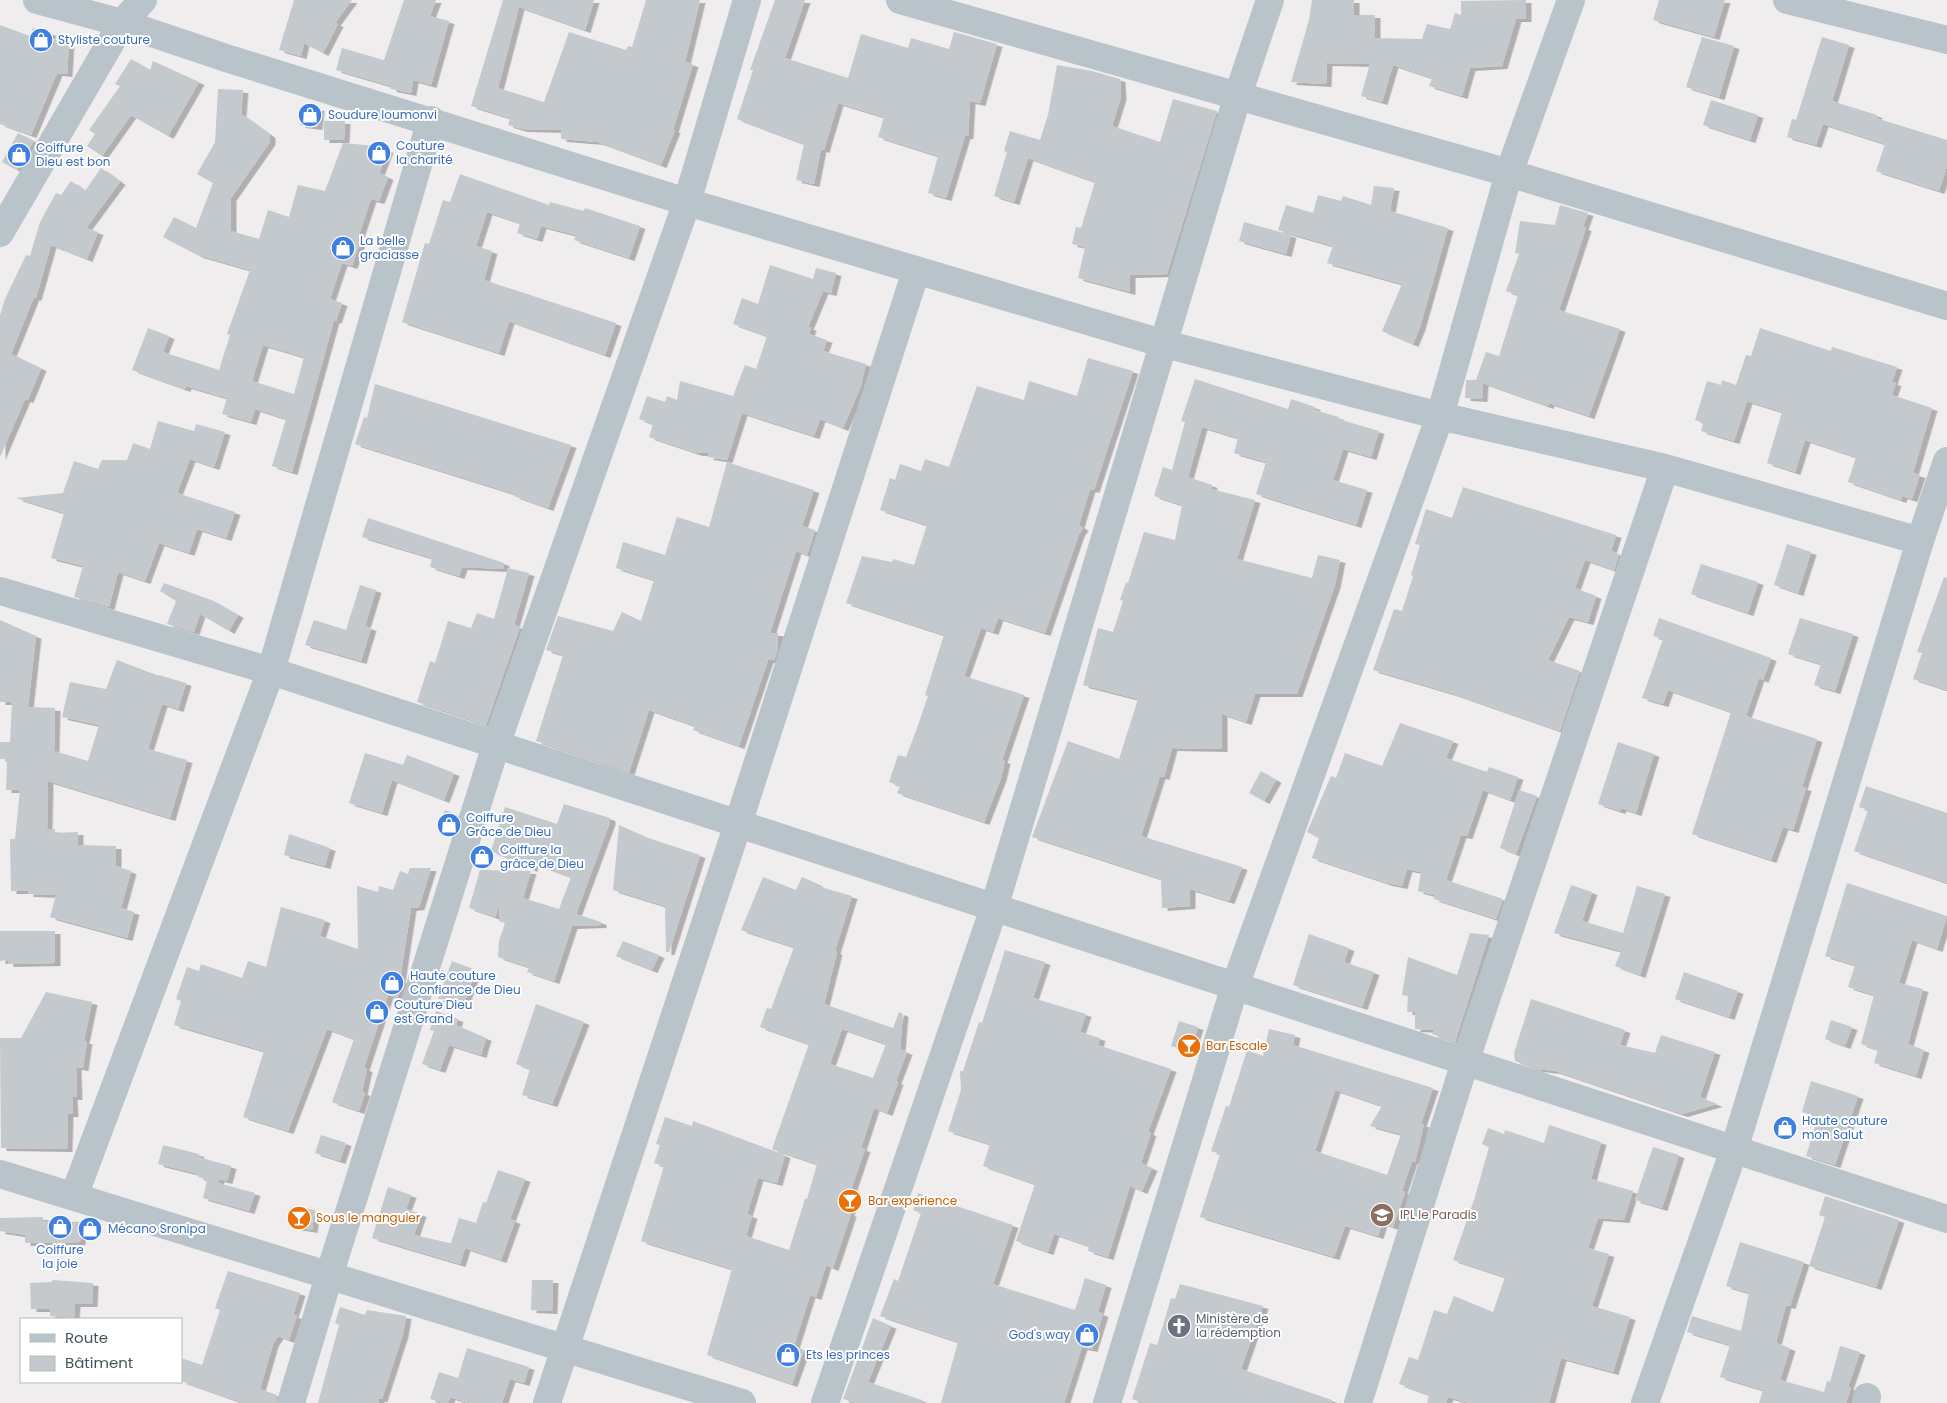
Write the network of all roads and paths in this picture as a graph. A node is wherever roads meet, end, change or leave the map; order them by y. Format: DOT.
graph roads {
  1 [pos="37,0"];
  2 [pos="144,0"];
  3 [pos="746,0"];
  4 [pos="900,0"];
  5 [pos="1270,0"];
  6 [pos="1571,0"];
  7 [pos="1787,0"];
  8 [pos="122,24"];
  9 [pos="1947,40"];
  10 [pos="1238,95"];
  11 [pos="431,120"];
  12 [pos="1510,173"];
  13 [pos="687,202"];
  14 [pos="0,233"];
  15 [pos="916,271"];
  16 [pos="1947,306"];
  17 [pos="1165,344"];
  18 [pos="1440,416"];
  19 [pos="1947,461"];
  20 [pos="1665,468"];
  21 [pos="1920,541"];
  22 [pos="0,591"];
  23 [pos="271,671"];
  24 [pos="496,745"];
  25 [pos="738,824"];
  26 [pos="994,908"];
  27 [pos="1235,986"];
  28 [pos="1465,1062"];
  29 [pos="1734,1150"];
  30 [pos="0,1174"];
  31 [pos="74,1196"];
  32 [pos="1947,1219"];
  33 [pos="329,1276"];
  34 [pos="565,1348"];
  35 [pos="291,1403"];
  36 [pos="546,1403"];
  37 [pos="742,1403"];
  38 [pos="825,1403"];
  39 [pos="1107,1403"];
  40 [pos="1358,1403"];
  41 [pos="1645,1403"];
  1 -- 8 [label="street"];
  2 -- 8 [label="street"];
  3 -- 13 [label="street"];
  4 -- 10 [label="street"];
  5 -- 10 [label="street"];
  6 -- 12 [label="street"];
  7 -- 9 [label="street"];
  8 -- 11 [label="street"];
  8 -- 14 [label="street"];
  10 -- 12 [label="street"];
  10 -- 17 [label="street"];
  11 -- 13 [label="street"];
  11 -- 23 [label="street"];
  12 -- 16 [label="street"];
  12 -- 18 [label="street"];
  13 -- 15 [label="street"];
  13 -- 24 [label="street"];
  15 -- 17 [label="street"];
  15 -- 25 [label="street"];
  17 -- 18 [label="street"];
  17 -- 26 [label="street"];
  18 -- 20 [label="street"];
  18 -- 27 [label="street"];
  19 -- 21 [label="street"];
  20 -- 21 [label="street"];
  20 -- 28 [label="street"];
  21 -- 29 [label="street"];
  22 -- 23 [label="street"];
  23 -- 24 [label="street"];
  23 -- 31 [label="street"];
  24 -- 25 [label="street"];
  24 -- 33 [label="street"];
  25 -- 26 [label="street"];
  25 -- 34 [label="street"];
  26 -- 27 [label="street"];
  26 -- 38 [label="street"];
  27 -- 28 [label="street"];
  27 -- 39 [label="street"];
  28 -- 29 [label="street"];
  28 -- 40 [label="street"];
  29 -- 32 [label="street"];
  29 -- 41 [label="street"];
  30 -- 31 [label="street"];
  31 -- 33 [label="street"];
  33 -- 34 [label="street"];
  33 -- 35 [label="street"];
  34 -- 36 [label="street"];
  34 -- 37 [label="street"];
}
